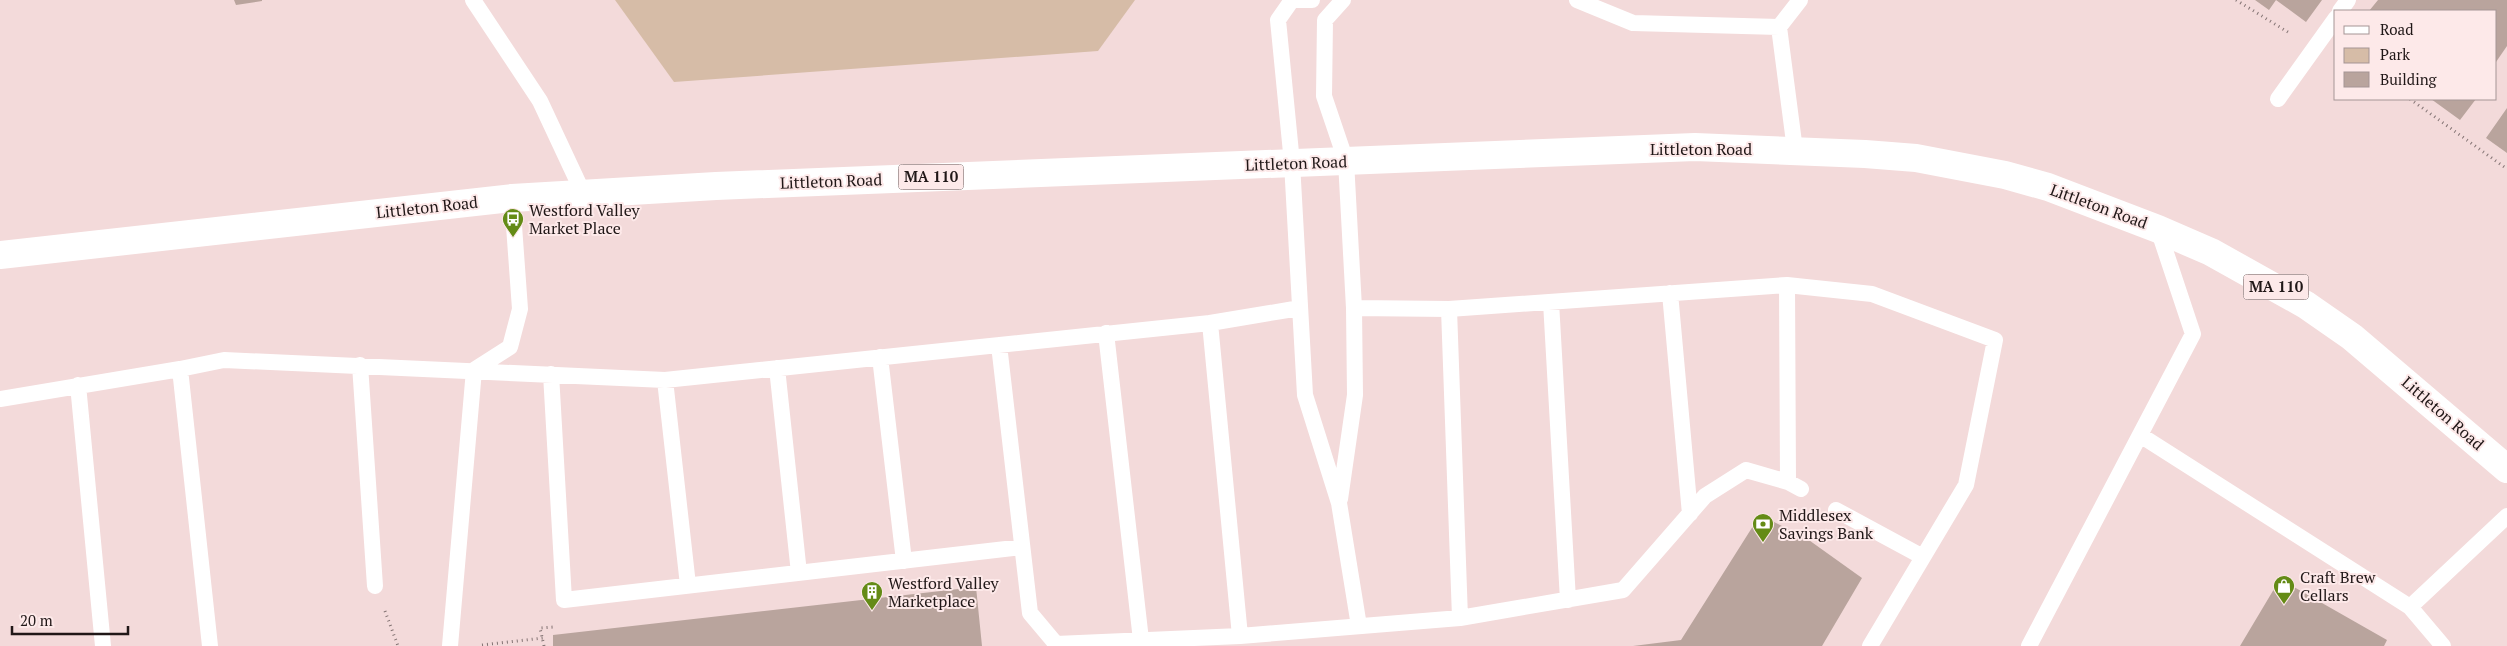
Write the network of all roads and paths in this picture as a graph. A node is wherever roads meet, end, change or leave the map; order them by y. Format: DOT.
graph roads {
  1 [pos="473,0"];
  2 [pos="1291,0"];
  3 [pos="1312,0"];
  4 [pos="1343,0"];
  5 [pos="1579,0"];
  6 [pos="1800,0"];
  7 [pos="2236,0"];
  8 [pos="2334,21"];
  9 [pos="1779,27"];
  10 [pos="2295,37"];
  11 [pos="2278,98"];
  12 [pos="2411,100"];
  13 [pos="1795,150"];
  14 [pos="1346,161"];
  15 [pos="1292,163"];
  16 [pos="2507,169"];
  17 [pos="583,193"];
  18 [pos="512,198"];
  19 [pos="2158,229"];
  20 [pos="0,255"];
  21 [pos="1786,285"];
  22 [pos="1670,293"];
  23 [pos="1551,302"];
  24 [pos="1300,308"];
  25 [pos="1354,308"];
  26 [pos="1449,309"];
  27 [pos="1210,323"];
  28 [pos="1106,333"];
  29 [pos="999,345"];
  30 [pos="880,357"];
  31 [pos="360,365"];
  32 [pos="777,368"];
  33 [pos="180,369"];
  34 [pos="474,370"];
  35 [pos="550,374"];
  36 [pos="665,380"];
  37 [pos="78,385"];
  38 [pos="0,399"];
  39 [pos="2140,435"];
  40 [pos="2507,469"];
  41 [pos="1339,503"];
  42 [pos="1836,510"];
  43 [pos="1690,514"];
  44 [pos="2507,516"];
  45 [pos="1022,547"];
  46 [pos="1923,557"];
  47 [pos="904,561"];
  48 [pos="799,573"];
  49 [pos="688,585"];
  50 [pos="376,586"];
  51 [pos="1568,600"];
  52 [pos="2410,607"];
  53 [pos="1460,618"];
  54 [pos="1359,626"];
  55 [pos="1240,636"];
  56 [pos="543,638"];
  57 [pos="1141,640"];
  58 [pos="482,645"];
  59 [pos="103,646"];
  60 [pos="210,646"];
  61 [pos="398,646"];
  62 [pos="450,646"];
  63 [pos="1870,646"];
  64 [pos="2030,646"];
  65 [pos="2443,646"];
  1 -- 17 [label="lane"];
  2 -- 3 [label="lane"];
  2 -- 15 [label="lane"];
  4 -- 14 [label="lane"];
  5 -- 9 [label="lane"];
  6 -- 9 [label="lane"];
  7 -- 10 [label="path"];
  8 -- 11 [label="lane"];
  9 -- 13 [label="lane"];
  12 -- 16 [label="path"];
  13 -- 14 [label="main road, Littleton Road / MA 110"];
  13 -- 19 [label="main road, Littleton Road / MA 110"];
  14 -- 15 [label="main road, Littleton Road / MA 110"];
  14 -- 25 [label="lane"];
  15 -- 17 [label="main road, Littleton Road / MA 110"];
  15 -- 24 [label="lane"];
  17 -- 18 [label="main road, Littleton Road / MA 110"];
  18 -- 20 [label="main road, Littleton Road / MA 110"];
  18 -- 34 [label="lane"];
  19 -- 39 [label="lane"];
  19 -- 40 [label="main road, Littleton Road / MA 110"];
  21 -- 22 [label="lane"];
  21 -- 43 [label="lane"];
  21 -- 46 [label="lane"];
  22 -- 23 [label="lane"];
  22 -- 43 [label="lane"];
  23 -- 26 [label="lane"];
  23 -- 51 [label="lane"];
  24 -- 27 [label="lane"];
  24 -- 41 [label="lane"];
  25 -- 26 [label="lane"];
  25 -- 41 [label="lane"];
  26 -- 53 [label="lane"];
  27 -- 28 [label="lane"];
  27 -- 55 [label="lane"];
  28 -- 29 [label="lane"];
  28 -- 57 [label="lane"];
  29 -- 30 [label="lane"];
  29 -- 45 [label="lane"];
  30 -- 32 [label="lane"];
  30 -- 47 [label="lane"];
  31 -- 33 [label="lane"];
  31 -- 34 [label="lane"];
  31 -- 50 [label="lane"];
  32 -- 36 [label="lane"];
  32 -- 48 [label="lane"];
  33 -- 37 [label="lane"];
  33 -- 60 [label="lane"];
  34 -- 35 [label="lane"];
  34 -- 62 [label="lane"];
  35 -- 36 [label="lane"];
  35 -- 49 [label="lane"];
  36 -- 49 [label="lane"];
  37 -- 38 [label="lane"];
  37 -- 59 [label="lane"];
  39 -- 52 [label="lane"];
  39 -- 64 [label="lane"];
  41 -- 54 [label="lane"];
  42 -- 46 [label="lane"];
  43 -- 51 [label="lane"];
  44 -- 52 [label="lane"];
  45 -- 47 [label="lane"];
  45 -- 57 [label="lane"];
  46 -- 63 [label="lane"];
  47 -- 48 [label="lane"];
  48 -- 49 [label="lane"];
  50 -- 61 [label="path"];
  51 -- 53 [label="lane"];
  52 -- 65 [label="lane"];
  53 -- 54 [label="lane"];
  54 -- 55 [label="lane"];
  55 -- 57 [label="lane"];
  56 -- 58 [label="path"];
}
